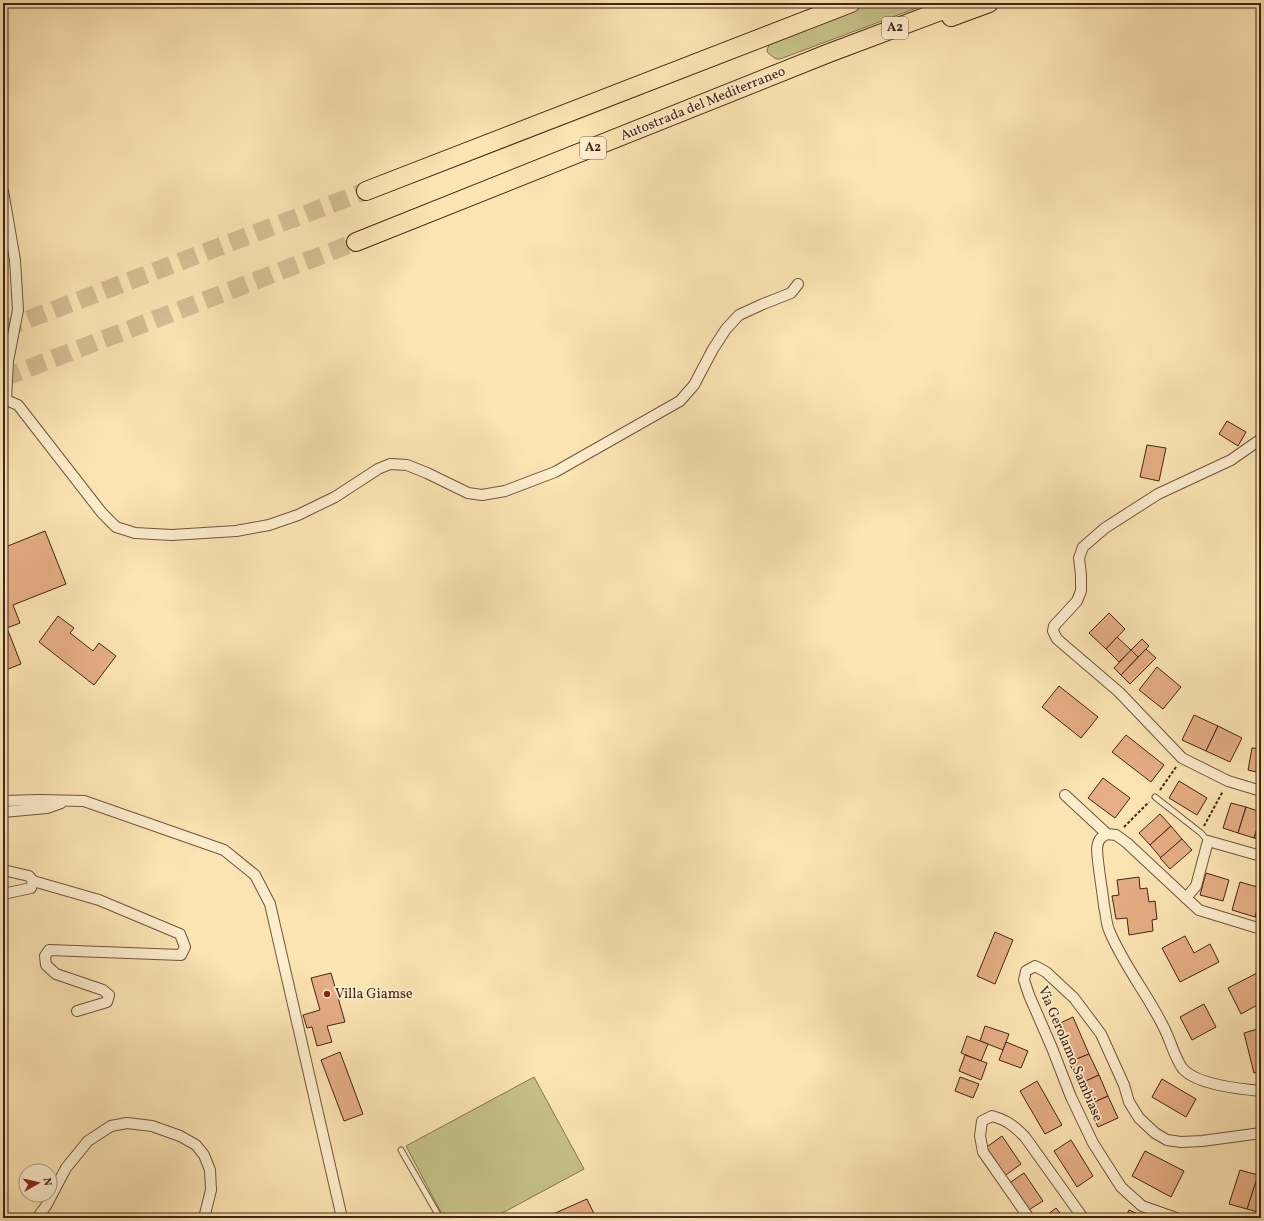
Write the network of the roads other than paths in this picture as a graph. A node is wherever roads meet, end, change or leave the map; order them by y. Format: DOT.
graph roads {
  1 [pos="818,3"];
  2 [pos="851,3"];
  3 [pos="962,3"];
  4 [pos="989,3"];
  5 [pos="829,53"];
  6 [pos="462,154"];
  7 [pos="3,191"];
  8 [pos="366,191"];
  9 [pos="356,242"];
  10 [pos="798,284"];
  11 [pos="5,401"];
  12 [pos="1261,439"];
  13 [pos="1261,791"];
  14 [pos="1065,795"];
  15 [pos="1155,797"];
  16 [pos="70,800"];
  17 [pos="3,801"];
  18 [pos="3,812"];
  19 [pos="1107,834"];
  20 [pos="1208,841"];
  21 [pos="1261,856"];
  22 [pos="3,870"];
  23 [pos="33,881"];
  24 [pos="3,894"];
  25 [pos="1186,898"];
  26 [pos="1261,929"];
  27 [pos="77,1011"];
  28 [pos="1261,1091"];
  29 [pos="1261,1133"];
  30 [pos="401,1150"];
  31 [pos="37,1218"];
  32 [pos="204,1218"];
  33 [pos="342,1218"];
  34 [pos="440,1218"];
  35 [pos="1029,1218"];
  36 [pos="1083,1218"];
  37 [pos="1176,1218"];
  1 -- 6 [label="highway"];
  2 -- 6 [label="highway"];
  3 -- 5 [label="highway, Autostrada del Mediterraneo / A2"];
  4 -- 5 [label="highway"];
  5 -- 9 [label="highway, Autostrada del Mediterraneo / A2"];
  6 -- 8 [label="highway"];
  7 -- 11 [label="street"];
  10 -- 11 [label="street"];
  12 -- 13 [label="street"];
  14 -- 19 [label="street"];
  15 -- 20 [label="lane"];
  16 -- 17 [label="street"];
  16 -- 18 [label="street"];
  16 -- 33 [label="street"];
  19 -- 25 [label="street"];
  19 -- 28 [label="street"];
  20 -- 21 [label="street"];
  20 -- 25 [label="street"];
  22 -- 23 [label="street"];
  23 -- 24 [label="street"];
  23 -- 27 [label="street"];
  25 -- 26 [label="street"];
  29 -- 37 [label="street, Via Gerolamo Sambiase"];
  30 -- 34 [label="lane"];
  31 -- 32 [label="street"];
  35 -- 36 [label="street"];
}
